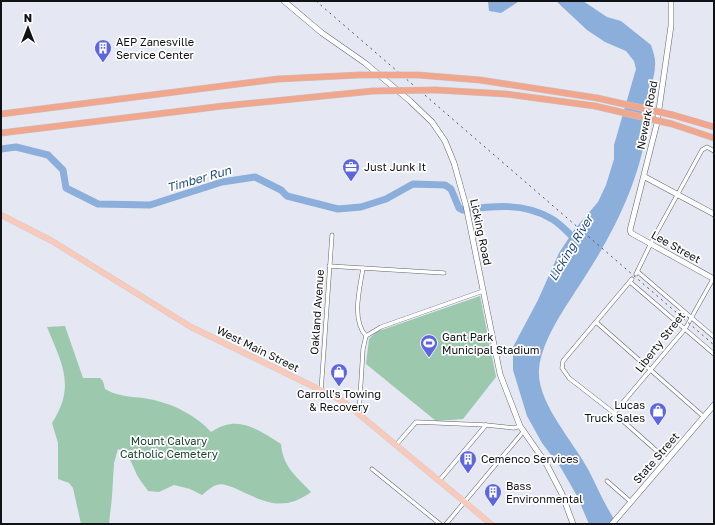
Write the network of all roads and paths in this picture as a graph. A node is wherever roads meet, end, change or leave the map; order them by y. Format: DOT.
graph roads {
  1 [pos="284,1"];
  2 [pos="671,1"];
  3 [pos="1,114"];
  4 [pos="714,127"];
  5 [pos="1,133"];
  6 [pos="714,138"];
  7 [pos="714,151"];
  8 [pos="645,177"];
  9 [pos="678,195"];
  10 [pos="714,214"];
  11 [pos="1,215"];
  12 [pos="630,230"];
  13 [pos="332,235"];
  14 [pos="651,245"];
  15 [pos="329,266"];
  16 [pos="363,268"];
  17 [pos="444,273"];
  18 [pos="714,278"];
  19 [pos="483,291"];
  20 [pos="692,318"];
  21 [pos="596,322"];
  22 [pos="685,329"];
  23 [pos="366,336"];
  24 [pos="714,337"];
  25 [pos="714,354"];
  26 [pos="651,371"];
  27 [pos="321,391"];
  28 [pos="714,405"];
  29 [pos="614,413"];
  30 [pos="359,414"];
  31 [pos="704,417"];
  32 [pos="486,425"];
  33 [pos="520,426"];
  34 [pos="523,432"];
  35 [pos="396,445"];
  36 [pos="668,461"];
  37 [pos="372,469"];
  38 [pos="439,481"];
  39 [pos="607,481"];
  40 [pos="464,502"];
  41 [pos="631,502"];
  42 [pos="440,524"];
  43 [pos="446,524"];
  44 [pos="491,524"];
  45 [pos="574,524"];
  46 [pos="612,524"];
  1 -- 19 [label="street, Licking Road"];
  2 -- 8 [label="street, Newark Road"];
  3 -- 4 [label="highway, bridge"];
  5 -- 6 [label="highway, bridge"];
  7 -- 9 [label="street"];
  8 -- 9 [label="street"];
  8 -- 12 [label="street, Newark Road"];
  9 -- 10 [label="street"];
  9 -- 14 [label="street"];
  11 -- 27 [label="main road, West Main Street"];
  12 -- 14 [label="street, Lee Street"];
  13 -- 15 [label="street, Oakland Avenue"];
  14 -- 18 [label="street, Lee Street"];
  14 -- 20 [label="street"];
  15 -- 16 [label="street"];
  15 -- 27 [label="street, Oakland Avenue"];
  16 -- 17 [label="street"];
  16 -- 23 [label="street"];
  18 -- 20 [label="street, Liberty Street"];
  19 -- 23 [label="street"];
  19 -- 33 [label="street, Licking Road"];
  20 -- 22 [label="street, Liberty Street"];
  20 -- 24 [label="street"];
  21 -- 22 [label="street"];
  21 -- 26 [label="street"];
  21 -- 29 [label="street"];
  22 -- 25 [label="street"];
  22 -- 26 [label="street, Liberty Street"];
  23 -- 30 [label="street"];
  26 -- 29 [label="street, Liberty Street"];
  26 -- 31 [label="street"];
  27 -- 30 [label="main road, West Main Street"];
  28 -- 31 [label="street, State Street"];
  29 -- 36 [label="street"];
  30 -- 35 [label="main road, West Main Street"];
  31 -- 36 [label="street, State Street"];
  32 -- 33 [label="street"];
  32 -- 35 [label="street"];
  32 -- 38 [label="street"];
  33 -- 34 [label="street, Licking Road"];
  34 -- 40 [label="street"];
  34 -- 45 [label="street, Licking Road"];
  35 -- 38 [label="main road, West Main Street"];
  36 -- 41 [label="street, State Street"];
  37 -- 42 [label="street"];
  38 -- 40 [label="main road, West Main Street"];
  39 -- 41 [label="street"];
  40 -- 43 [label="street"];
  40 -- 44 [label="main road, West Main Street"];
  41 -- 46 [label="street, State Street"];
}
